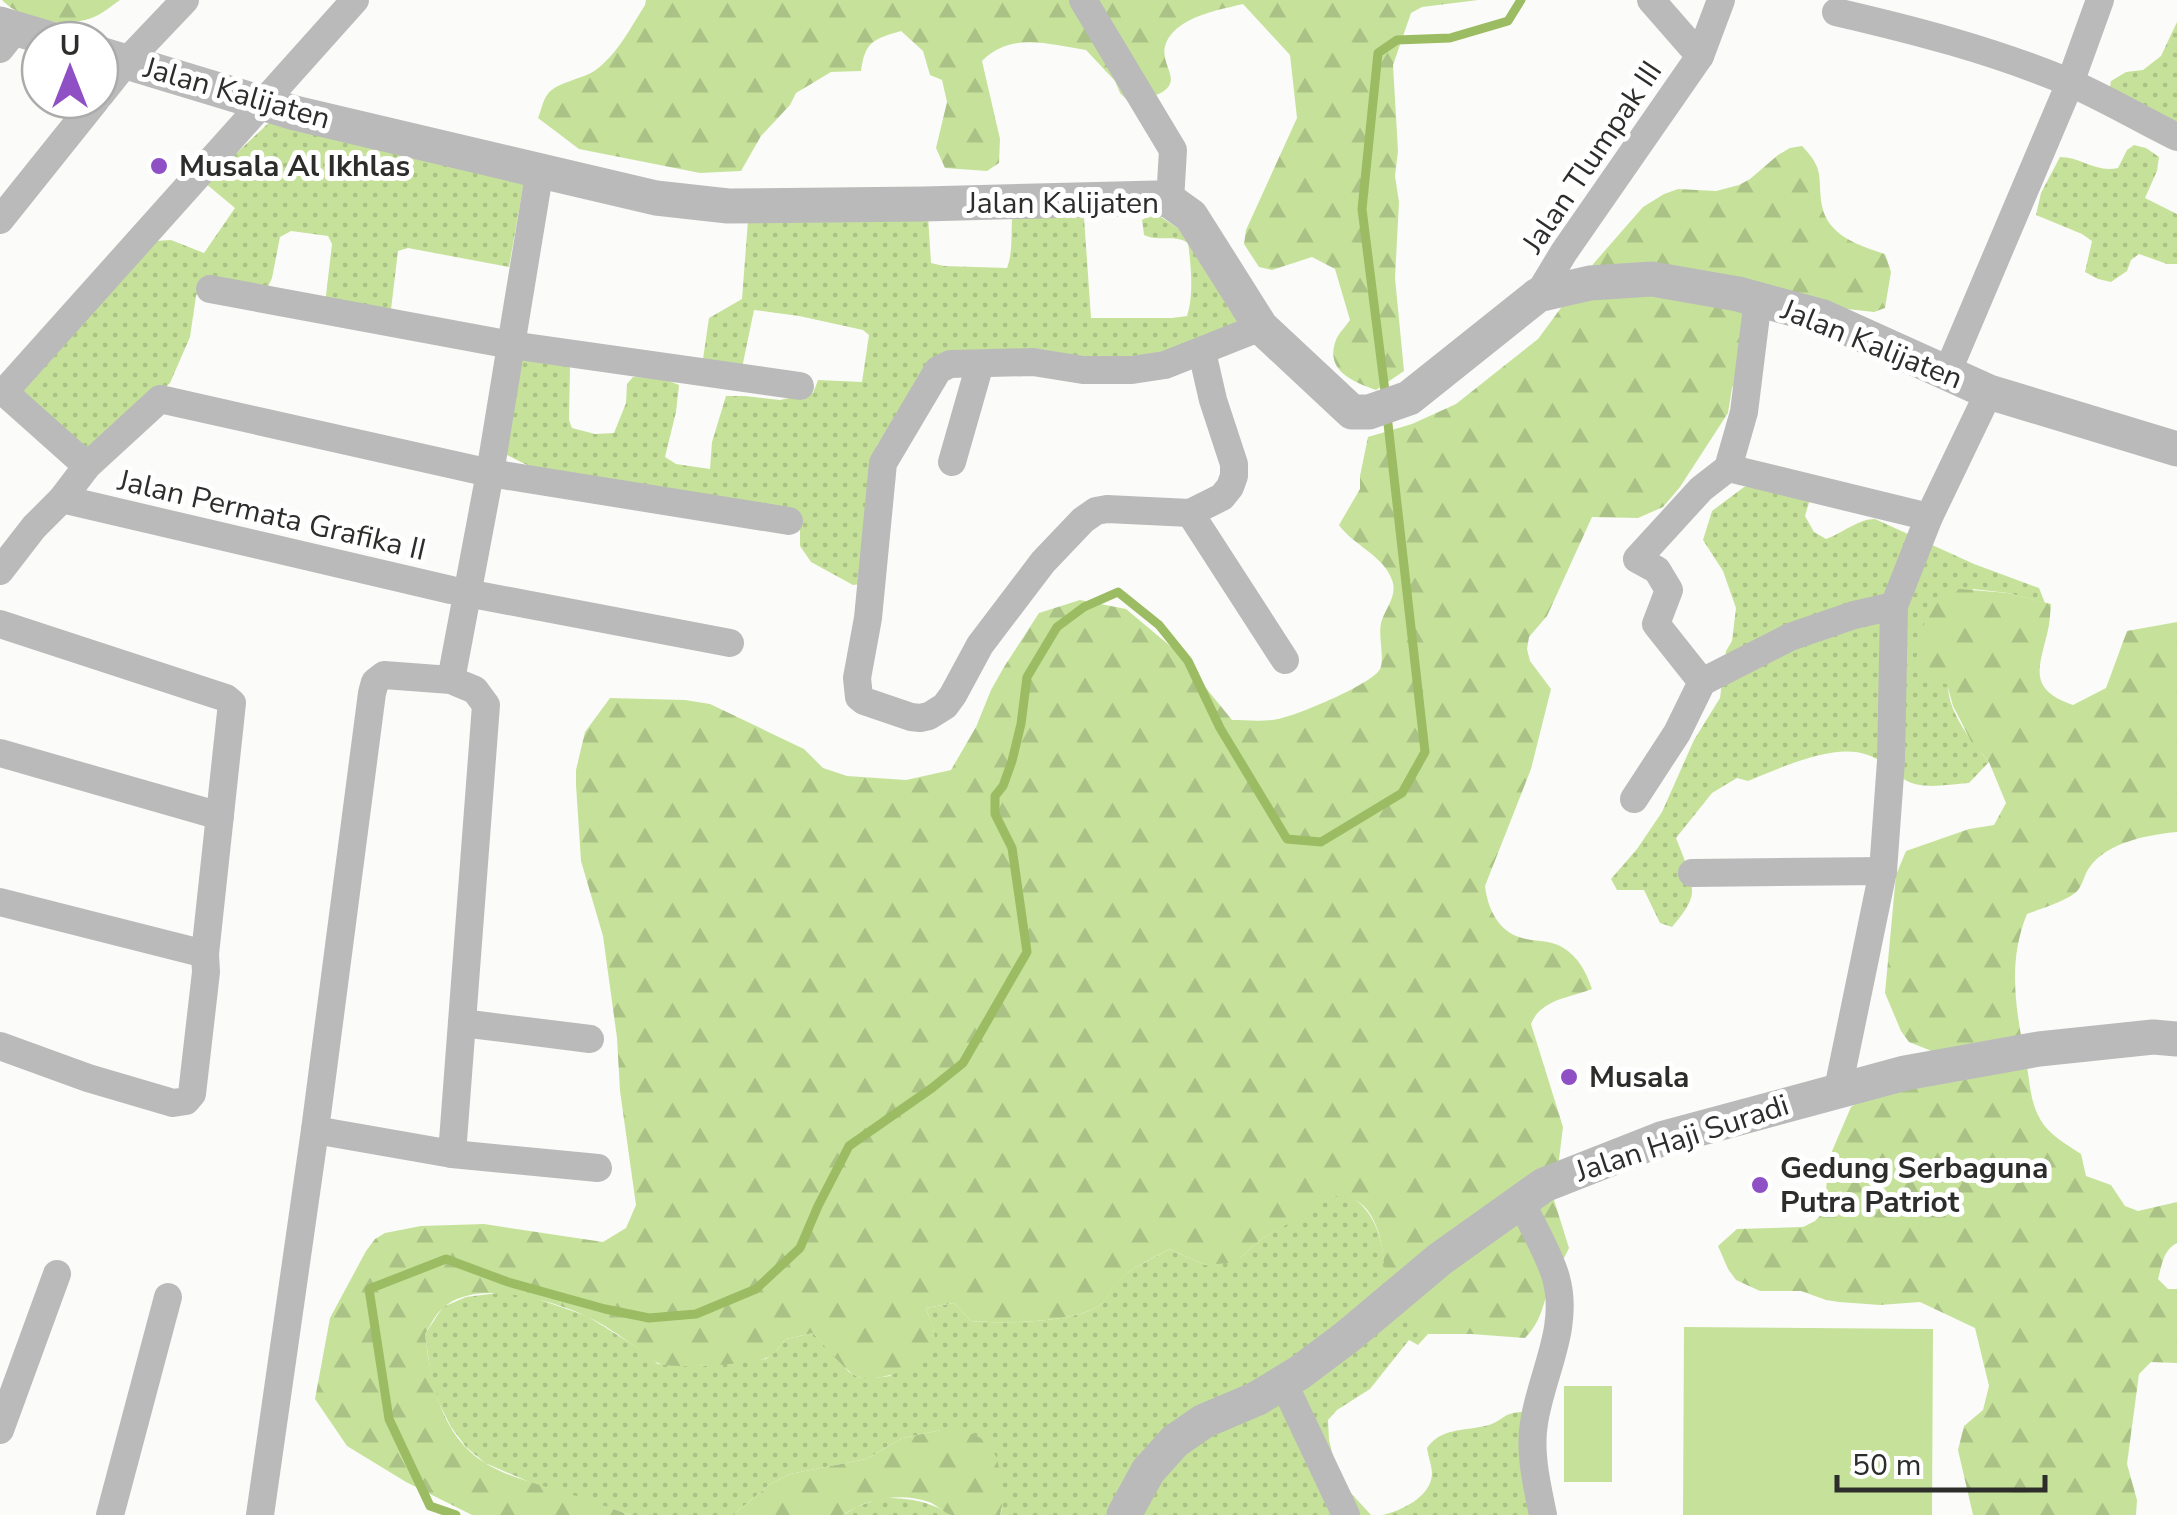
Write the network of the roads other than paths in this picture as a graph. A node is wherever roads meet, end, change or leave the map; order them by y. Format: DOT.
graph roads {
  1 [pos="185,0"];
  2 [pos="355,0"];
  3 [pos="1082,0"];
  4 [pos="1651,0"];
  5 [pos="1721,0"];
  6 [pos="2100,0"];
  7 [pos="1836,12"];
  8 [pos="120,52"];
  9 [pos="1700,56"];
  10 [pos="120,60"];
  11 [pos="2070,83"];
  12 [pos="264,104"];
  13 [pos="80,120"];
  14 [pos="2177,137"];
  15 [pos="540,169"];
  16 [pos="1170,201"];
  17 [pos="0,220"];
  18 [pos="210,288"];
  19 [pos="1538,294"];
  20 [pos="1758,299"];
  21 [pos="1261,327"];
  22 [pos="511,345"];
  23 [pos="1202,352"];
  24 [pos="980,364"];
  25 [pos="1947,373"];
  26 [pos="800,386"];
  27 [pos="1989,392"];
  28 [pos="2,394"];
  29 [pos="2177,450"];
  30 [pos="952,462"];
  31 [pos="87,466"];
  32 [pos="1728,468"];
  33 [pos="490,473"];
  34 [pos="62,499"];
  35 [pos="1190,513"];
  36 [pos="1929,517"];
  37 [pos="788,521"];
  38 [pos="0,571"];
  39 [pos="468,594"];
  40 [pos="1894,606"];
  41 [pos="0,624"];
  42 [pos="730,643"];
  43 [pos="1285,660"];
  44 [pos="451,680"];
  45 [pos="1702,682"];
  46 [pos="0,752"];
  47 [pos="1634,799"];
  48 [pos="220,816"];
  49 [pos="1883,872"];
  50 [pos="1692,873"];
  51 [pos="0,902"];
  52 [pos="204,954"];
  53 [pos="462,1023"];
  54 [pos="590,1039"];
  55 [pos="2177,1039"];
  56 [pos="0,1046"];
  57 [pos="1838,1089"];
  58 [pos="315,1130"];
  59 [pos="452,1154"];
  60 [pos="598,1168"];
  61 [pos="1520,1200"];
  62 [pos="57,1274"];
  63 [pos="168,1296"];
  64 [pos="1283,1382"];
  65 [pos="0,1430"];
  66 [pos="110,1515"];
  67 [pos="260,1515"];
  68 [pos="1124,1515"];
  69 [pos="1346,1515"];
  70 [pos="1543,1515"];
  1 -- 8 [label="street"];
  2 -- 12 [label="street"];
  3 -- 16 [label="street"];
  4 -- 9 [label="street, Jalan Tlumpak III"];
  5 -- 9 [label="street, Jalan Tlumpak III"];
  6 -- 11 [label="street"];
  7 -- 11 [label="street"];
  9 -- 19 [label="street, Jalan Tlumpak III"];
  10 -- 12 [label="street, Jalan Kalijaten"];
  11 -- 14 [label="street"];
  11 -- 25 [label="street"];
  12 -- 15 [label="street, Jalan Kalijaten"];
  12 -- 28 [label="street"];
  13 -- 17 [label="street"];
  15 -- 16 [label="street, Jalan Kalijaten"];
  15 -- 22 [label="street"];
  16 -- 21 [label="street, Jalan Kalijaten"];
  18 -- 22 [label="street"];
  19 -- 20 [label="street, Jalan Kalijaten"];
  19 -- 21 [label="street, Jalan Kalijaten"];
  20 -- 25 [label="street, Jalan Kalijaten"];
  20 -- 32 [label="street"];
  21 -- 23 [label="street"];
  22 -- 26 [label="street"];
  22 -- 33 [label="street"];
  23 -- 24 [label="street"];
  23 -- 35 [label="street"];
  24 -- 30 [label="street"];
  24 -- 35 [label="street"];
  25 -- 27 [label="street, Jalan Kalijaten"];
  27 -- 29 [label="street, Jalan Kalijaten"];
  27 -- 36 [label="street"];
  28 -- 31 [label="street"];
  31 -- 33 [label="street"];
  31 -- 34 [label="street"];
  32 -- 36 [label="street"];
  32 -- 45 [label="street"];
  33 -- 37 [label="street"];
  33 -- 39 [label="street"];
  34 -- 38 [label="street"];
  34 -- 39 [label="street, Jalan Permata Grafika II"];
  35 -- 43 [label="street"];
  36 -- 40 [label="street"];
  39 -- 42 [label="street, Jalan Permata Grafika II"];
  39 -- 44 [label="street"];
  40 -- 45 [label="street"];
  40 -- 49 [label="street"];
  41 -- 48 [label="street"];
  44 -- 53 [label="street"];
  44 -- 58 [label="street"];
  45 -- 47 [label="street"];
  46 -- 48 [label="street"];
  48 -- 52 [label="street"];
  49 -- 50 [label="street"];
  49 -- 57 [label="street"];
  51 -- 52 [label="street"];
  52 -- 56 [label="street"];
  53 -- 54 [label="street"];
  53 -- 59 [label="street"];
  55 -- 57 [label="street, Jalan Haji Suradi"];
  57 -- 61 [label="street, Jalan Haji Suradi"];
  58 -- 59 [label="street"];
  58 -- 67 [label="street"];
  59 -- 60 [label="street"];
  61 -- 64 [label="street, Jalan Haji Suradi"];
  61 -- 70 [label="street"];
  62 -- 65 [label="street"];
  63 -- 66 [label="street"];
  64 -- 68 [label="street, Jalan Haji Suradi"];
  64 -- 69 [label="street"];
}
